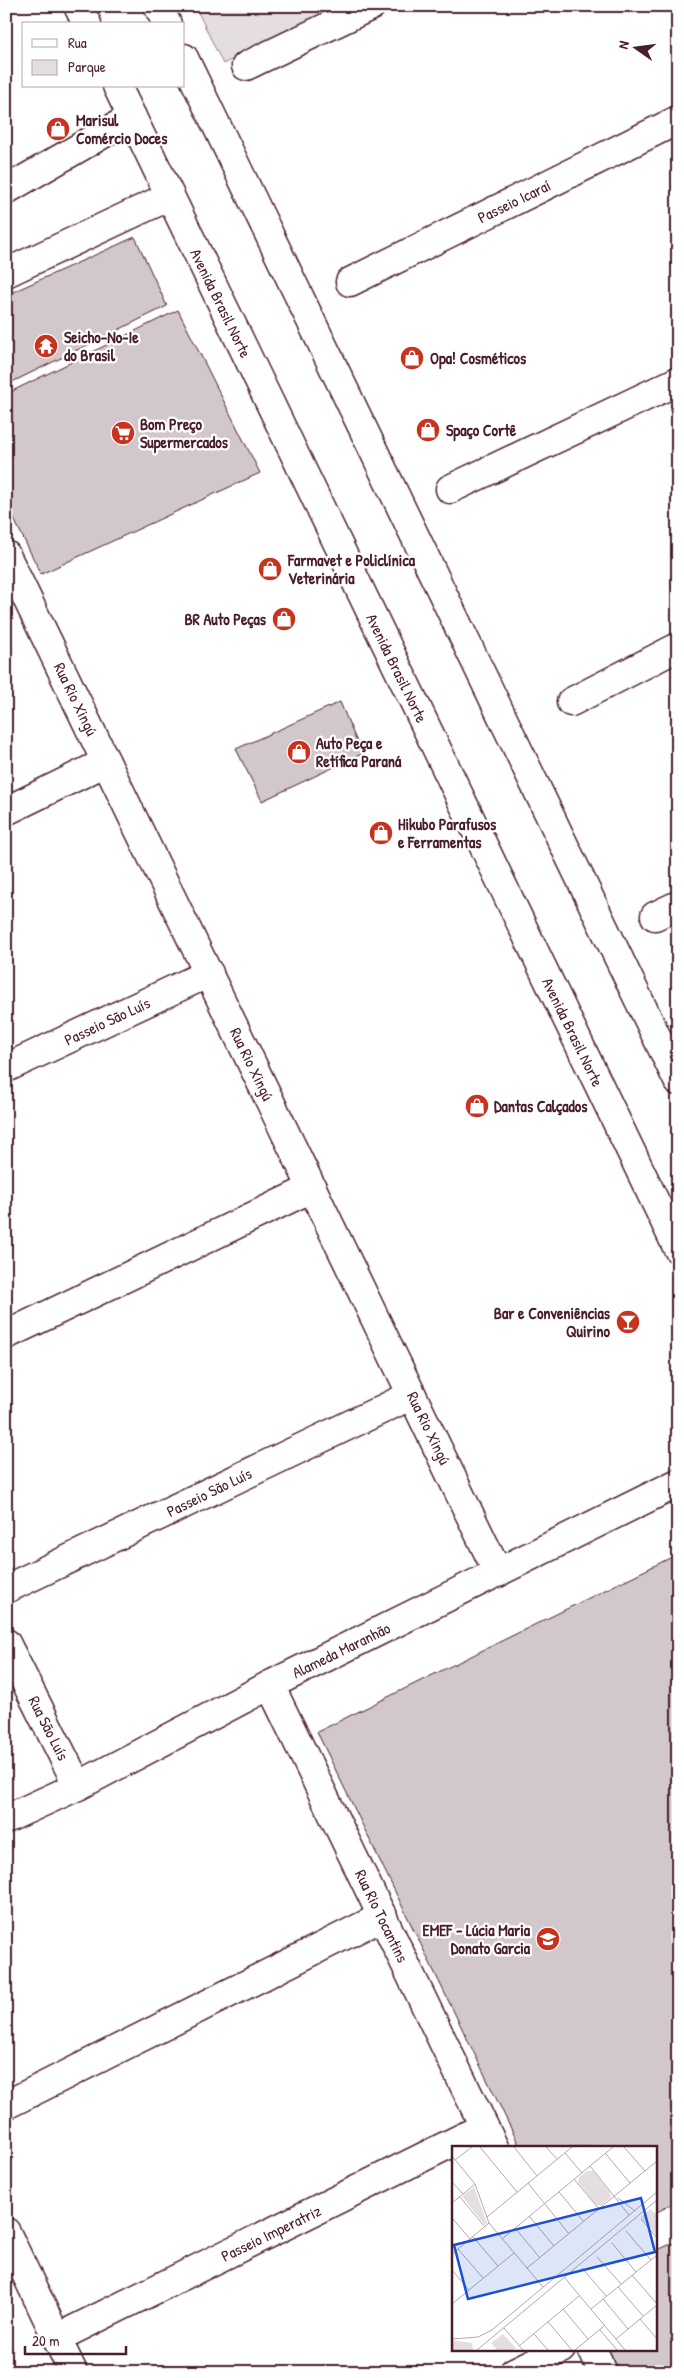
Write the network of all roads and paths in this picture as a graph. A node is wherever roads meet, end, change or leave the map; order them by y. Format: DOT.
graph roads {
  1 [pos="78,6"];
  2 [pos="158,6"];
  3 [pos="372,6"];
  4 [pos="86,22"];
  5 [pos="166,22"];
  6 [pos="185,60"];
  7 [pos="246,66"];
  8 [pos="118,88"];
  9 [pos="132,117"];
  10 [pos="678,120"];
  11 [pos="6,190"];
  12 [pos="170,196"];
  13 [pos="6,273"];
  14 [pos="350,282"];
  15 [pos="678,380"];
  16 [pos="450,489"];
  17 [pos="6,555"];
  18 [pos="678,647"];
  19 [pos="571,702"];
  20 [pos="106,762"];
  21 [pos="6,811"];
  22 [pos="209,974"];
  23 [pos="6,1068"];
  24 [pos="678,1081"];
  25 [pos="312,1188"];
  26 [pos="678,1249"];
  27 [pos="6,1335"];
  28 [pos="412,1395"];
  29 [pos="678,1483"];
  30 [pos="498,1573"];
  31 [pos="6,1589"];
  32 [pos="6,1643"];
  33 [pos="270,1685"];
  34 [pos="78,1786"];
  35 [pos="6,1819"];
  36 [pos="383,1916"];
  37 [pos="6,2105"];
  38 [pos="489,2137"];
  39 [pos="470,2146"];
  40 [pos="452,2154"];
  41 [pos="6,2232"];
  42 [pos="57,2338"];
  43 [pos="559,2350"];
  44 [pos="592,2350"];
  45 [pos="73,2372"];
  46 [pos="514,2372"];
  47 [pos="602,2372"];
  1 -- 4 [label="street"];
  2 -- 5 [label="street"];
  3 -- 7 [label="street"];
  6 -- 24 [label="street"];
  8 -- 9 [label="street, Avenida Brasil Norte"];
  9 -- 11 [label="street"];
  9 -- 12 [label="street, Avenida Brasil Norte"];
  10 -- 14 [label="street, Passeio Icaraí"];
  12 -- 13 [label="street"];
  12 -- 26 [label="street, Avenida Brasil Norte"];
  15 -- 16 [label="street"];
  17 -- 20 [label="street, Rua Rio Xingú"];
  18 -- 19 [label="street"];
  20 -- 21 [label="street"];
  20 -- 22 [label="street, Rua Rio Xingú"];
  22 -- 23 [label="street, Passeio São Luís"];
  22 -- 25 [label="street, Rua Rio Xingú"];
  25 -- 27 [label="street"];
  25 -- 28 [label="street, Rua Rio Xingú"];
  28 -- 30 [label="street, Rua Rio Xingú"];
  28 -- 31 [label="street, Passeio São Luís"];
  29 -- 30 [label="street, Alameda Maranhão"];
  30 -- 33 [label="street, Alameda Maranhão"];
  32 -- 34 [label="street, Rua São Luís"];
  33 -- 34 [label="street, Alameda Maranhão"];
  33 -- 36 [label="street, Rua Rio Tocantins"];
  34 -- 35 [label="street, Alameda Maranhão"];
  36 -- 37 [label="street"];
  36 -- 38 [label="street, Rua Rio Tocantins"];
  38 -- 39 [label="street, Passeio Imperatriz"];
  40 -- 42 [label="street, Passeio Imperatriz"];
  41 -- 42 [label="street"];
  42 -- 45 [label="street"];
  43 -- 46 [label="street"];
  44 -- 47 [label="street"];
}
